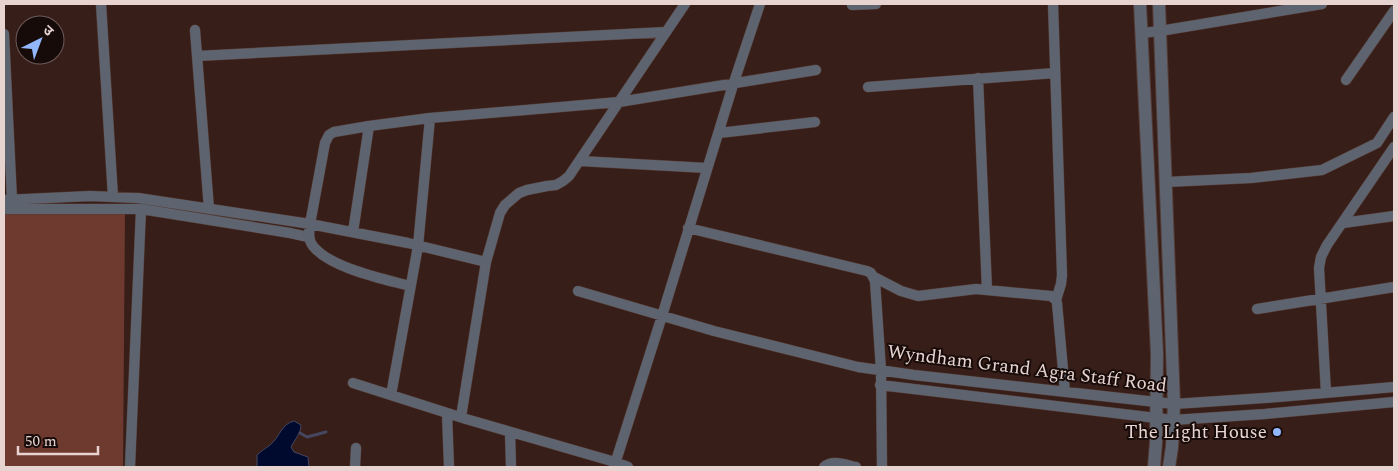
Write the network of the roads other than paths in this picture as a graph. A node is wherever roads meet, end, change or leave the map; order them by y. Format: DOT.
graph roads {
  1 [pos="101,4"];
  2 [pos="685,4"];
  3 [pos="760,4"];
  4 [pos="876,4"];
  5 [pos="1053,4"];
  6 [pos="1140,4"];
  7 [pos="1159,4"];
  8 [pos="1322,4"];
  9 [pos="852,5"];
  10 [pos="1394,12"];
  11 [pos="194,30"];
  12 [pos="666,32"];
  13 [pos="1160,32"];
  14 [pos="1142,33"];
  15 [pos="4,34"];
  16 [pos="197,56"];
  17 [pos="5,66"];
  18 [pos="816,70"];
  19 [pos="1055,73"];
  20 [pos="978,78"];
  21 [pos="1346,80"];
  22 [pos="733,85"];
  23 [pos="868,87"];
  24 [pos="619,102"];
  25 [pos="1394,117"];
  26 [pos="430,118"];
  27 [pos="815,122"];
  28 [pos="369,126"];
  29 [pos="719,133"];
  30 [pos="1394,147"];
  31 [pos="580,161"];
  32 [pos="707,168"];
  33 [pos="1166,182"];
  34 [pos="113,197"];
  35 [pos="8,200"];
  36 [pos="4,209"];
  37 [pos="141,209"];
  38 [pos="209,209"];
  39 [pos="1394,216"];
  40 [pos="1343,223"];
  41 [pos="310,224"];
  42 [pos="688,228"];
  43 [pos="353,232"];
  44 [pos="308,237"];
  45 [pos="418,246"];
  46 [pos="486,262"];
  47 [pos="874,277"];
  48 [pos="410,286"];
  49 [pos="1394,287"];
  50 [pos="987,290"];
  51 [pos="578,291"];
  52 [pos="1320,298"];
  53 [pos="1056,300"];
  54 [pos="1257,309"];
  55 [pos="662,316"];
  56 [pos="881,370"];
  57 [pos="353,383"];
  58 [pos="880,385"];
  59 [pos="1394,387"];
  60 [pos="1066,392"];
  61 [pos="1326,393"];
  62 [pos="391,395"];
  63 [pos="1157,402"];
  64 [pos="1394,402"];
  65 [pos="1174,404"];
  66 [pos="447,413"];
  67 [pos="461,417"];
  68 [pos="1156,418"];
  69 [pos="1173,420"];
  70 [pos="510,432"];
  71 [pos="356,448"];
  72 [pos="614,465"];
  73 [pos="130,467"];
  74 [pos="356,467"];
  75 [pos="449,467"];
  76 [pos="512,467"];
  77 [pos="628,467"];
  78 [pos="824,467"];
  79 [pos="856,467"];
  80 [pos="882,467"];
  81 [pos="1154,467"];
  82 [pos="1169,467"];
  1 -- 34 [label="street"];
  2 -- 12 [label="street"];
  3 -- 22 [label="street"];
  4 -- 9 [label="street"];
  5 -- 19 [label="street"];
  6 -- 14 [label="street"];
  7 -- 13 [label="street"];
  8 -- 13 [label="street"];
  10 -- 21 [label="street"];
  11 -- 16 [label="street"];
  12 -- 16 [label="street"];
  12 -- 24 [label="street"];
  13 -- 14 [label="street"];
  13 -- 33 [label="street"];
  14 -- 63 [label="street"];
  15 -- 17 [label="street"];
  16 -- 38 [label="street"];
  17 -- 35 [label="street"];
  18 -- 22 [label="street"];
  19 -- 20 [label="street"];
  19 -- 53 [label="street"];
  20 -- 23 [label="street"];
  20 -- 50 [label="street"];
  22 -- 24 [label="street"];
  22 -- 29 [label="street"];
  24 -- 26 [label="street"];
  24 -- 31 [label="street"];
  25 -- 33 [label="street"];
  26 -- 28 [label="street"];
  26 -- 45 [label="street"];
  27 -- 29 [label="street"];
  28 -- 41 [label="street"];
  28 -- 43 [label="street"];
  29 -- 32 [label="street"];
  30 -- 40 [label="street"];
  31 -- 32 [label="street"];
  31 -- 46 [label="street"];
  32 -- 42 [label="street"];
  33 -- 65 [label="street"];
  34 -- 35 [label="street"];
  34 -- 38 [label="street"];
  36 -- 37 [label="street"];
  37 -- 44 [label="street"];
  37 -- 73 [label="street"];
  38 -- 41 [label="street"];
  39 -- 40 [label="street"];
  40 -- 52 [label="street"];
  41 -- 43 [label="street"];
  41 -- 44 [label="street"];
  42 -- 47 [label="street"];
  42 -- 55 [label="street"];
  43 -- 45 [label="street"];
  44 -- 48 [label="street"];
  45 -- 46 [label="street"];
  45 -- 48 [label="street"];
  46 -- 67 [label="street"];
  47 -- 50 [label="street"];
  47 -- 56 [label="street"];
  48 -- 62 [label="street"];
  49 -- 52 [label="street"];
  50 -- 53 [label="street"];
  51 -- 55 [label="street, Wyndham Grand Agra Staff Road"];
  52 -- 54 [label="street"];
  52 -- 61 [label="street"];
  53 -- 60 [label="street"];
  55 -- 56 [label="street, Wyndham Grand Agra Staff Road"];
  55 -- 72 [label="street"];
  56 -- 58 [label="street"];
  56 -- 60 [label="street, Wyndham Grand Agra Staff Road"];
  57 -- 62 [label="street"];
  58 -- 68 [label="street"];
  58 -- 80 [label="street"];
  59 -- 61 [label="street, Wyndham Grand Agra Staff Road"];
  60 -- 63 [label="street, Wyndham Grand Agra Staff Road"];
  61 -- 65 [label="street, Wyndham Grand Agra Staff Road"];
  62 -- 66 [label="street"];
  63 -- 65 [label="street, Wyndham Grand Agra Staff Road"];
  63 -- 68 [label="street"];
  64 -- 69 [label="street"];
  65 -- 69 [label="street"];
  66 -- 67 [label="street"];
  66 -- 75 [label="street"];
  67 -- 70 [label="street"];
  68 -- 69 [label="street"];
  68 -- 81 [label="street"];
  69 -- 82 [label="street"];
  70 -- 72 [label="street"];
  70 -- 76 [label="street"];
  71 -- 74 [label="street"];
  72 -- 77 [label="street"];
  78 -- 79 [label="street"];
}
